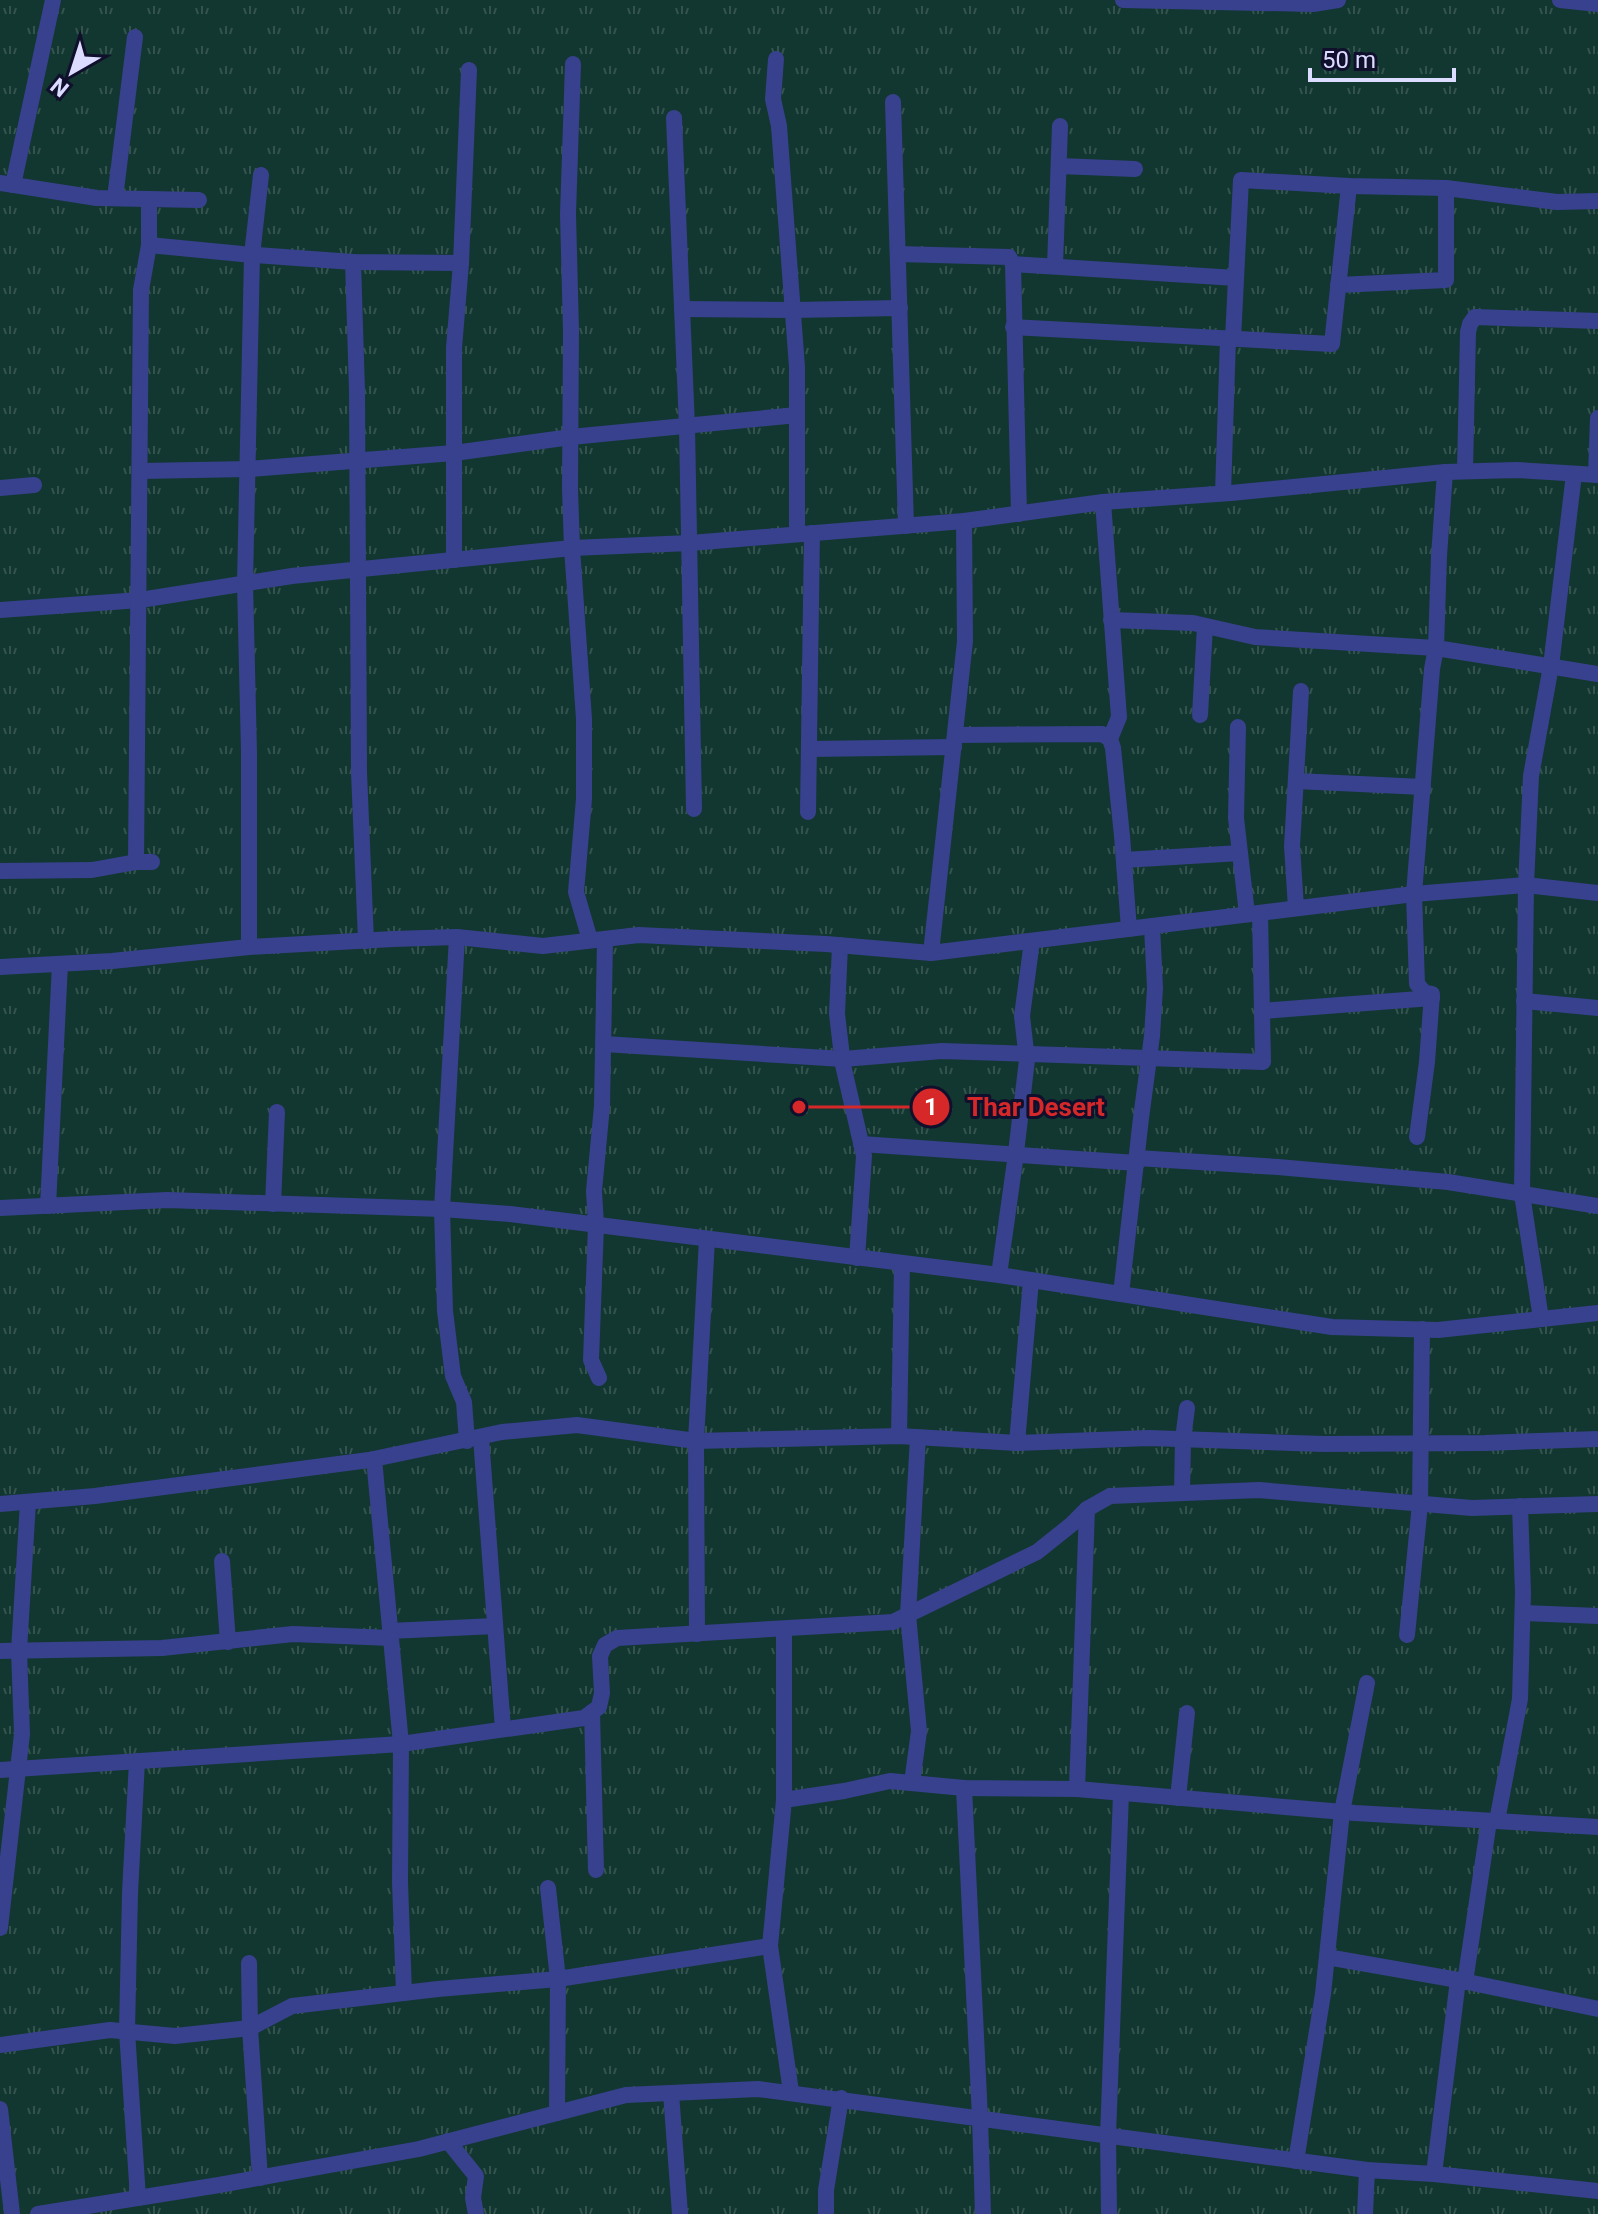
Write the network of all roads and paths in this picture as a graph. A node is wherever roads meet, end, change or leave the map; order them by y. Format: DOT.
graph roads {
  1 [pos="53,0"];
  2 [pos="1123,0"];
  3 [pos="1338,0"];
  4 [pos="1560,0"];
  5 [pos="1598,4"];
  6 [pos="135,37"];
  7 [pos="776,59"];
  8 [pos="573,64"];
  9 [pos="469,70"];
  10 [pos="893,102"];
  11 [pos="674,118"];
  12 [pos="1060,126"];
  13 [pos="1059,166"];
  14 [pos="1135,169"];
  15 [pos="261,175"];
  16 [pos="7,184"];
  17 [pos="1349,186"];
  18 [pos="1446,188"];
  19 [pos="115,198"];
  20 [pos="149,199"];
  21 [pos="199,200"];
  22 [pos="1598,201"];
  23 [pos="149,245"];
  24 [pos="898,254"];
  25 [pos="252,255"];
  26 [pos="353,262"];
  27 [pos="461,263"];
  28 [pos="1013,264"];
  29 [pos="1055,266"];
  30 [pos="1236,278"];
  31 [pos="1338,285"];
  32 [pos="900,308"];
  33 [pos="682,309"];
  34 [pos="793,310"];
  35 [pos="1598,321"];
  36 [pos="1013,327"];
  37 [pos="1231,339"];
  38 [pos="797,415"];
  39 [pos="1598,418"];
  40 [pos="687,426"];
  41 [pos="571,437"];
  42 [pos="454,453"];
  43 [pos="357,461"];
  44 [pos="249,469"];
  45 [pos="141,471"];
  46 [pos="1465,471"];
  47 [pos="1445,472"];
  48 [pos="1574,474"];
  49 [pos="1597,475"];
  50 [pos="34,485"];
  51 [pos="0,488"];
  52 [pos="1223,493"];
  53 [pos="1103,502"];
  54 [pos="1019,514"];
  55 [pos="964,521"];
  56 [pos="906,526"];
  57 [pos="804,534"];
  58 [pos="690,543"];
  59 [pos="572,548"];
  60 [pos="454,560"];
  61 [pos="358,570"];
  62 [pos="245,583"];
  63 [pos="140,600"];
  64 [pos="0,610"];
  65 [pos="1111,620"];
  66 [pos="1205,626"];
  67 [pos="1436,648"];
  68 [pos="1551,666"];
  69 [pos="1598,674"];
  70 [pos="1301,691"];
  71 [pos="1200,715"];
  72 [pos="1238,727"];
  73 [pos="1110,739"];
  74 [pos="955,741"];
  75 [pos="809,749"];
  76 [pos="1296,781"];
  77 [pos="1423,787"];
  78 [pos="694,809"];
  79 [pos="808,812"];
  80 [pos="1240,853"];
  81 [pos="1124,860"];
  82 [pos="0,871"];
  83 [pos="1526,885"];
  84 [pos="1598,893"];
  85 [pos="1414,894"];
  86 [pos="1296,908"];
  87 [pos="1254,913"];
  88 [pos="1152,926"];
  89 [pos="1129,929"];
  90 [pos="457,937"];
  91 [pos="598,940"];
  92 [pos="366,941"];
  93 [pos="1032,941"];
  94 [pos="840,945"];
  95 [pos="249,947"];
  96 [pos="931,953"];
  97 [pos="60,964"];
  98 [pos="0,967"];
  99 [pos="1432,998"];
  100 [pos="1524,1001"];
  101 [pos="1598,1008"];
  102 [pos="1262,1011"];
  103 [pos="604,1044"];
  104 [pos="1026,1052"];
  105 [pos="1149,1057"];
  106 [pos="843,1059"];
  107 [pos="277,1112"];
  108 [pos="1417,1137"];
  109 [pos="861,1144"];
  110 [pos="1016,1155"];
  111 [pos="1137,1161"];
  112 [pos="1522,1194"];
  113 [pos="273,1204"];
  114 [pos="48,1206"];
  115 [pos="1598,1206"];
  116 [pos="0,1208"];
  117 [pos="442,1209"];
  118 [pos="596,1225"];
  119 [pos="707,1239"];
  120 [pos="857,1258"];
  121 [pos="902,1264"];
  122 [pos="999,1275"];
  123 [pos="1031,1280"];
  124 [pos="1121,1294"];
  125 [pos="1598,1313"];
  126 [pos="1541,1319"];
  127 [pos="1422,1329"];
  128 [pos="599,1378"];
  129 [pos="1187,1408"];
  130 [pos="899,1436"];
  131 [pos="918,1437"];
  132 [pos="474,1439"];
  133 [pos="1183,1439"];
  134 [pos="1598,1439"];
  135 [pos="696,1441"];
  136 [pos="1017,1443"];
  137 [pos="1419,1443"];
  138 [pos="374,1459"];
  139 [pos="1182,1493"];
  140 [pos="28,1502"];
  141 [pos="0,1504"];
  142 [pos="1420,1504"];
  143 [pos="1598,1504"];
  144 [pos="1520,1506"];
  145 [pos="1087,1509"];
  146 [pos="222,1561"];
  147 [pos="1523,1613"];
  148 [pos="908,1615"];
  149 [pos="1598,1616"];
  150 [pos="495,1626"];
  151 [pos="784,1629"];
  152 [pos="697,1634"];
  153 [pos="391,1635"];
  154 [pos="1407,1635"];
  155 [pos="228,1642"];
  156 [pos="0,1651"];
  157 [pos="19,1651"];
  158 [pos="1367,1683"];
  159 [pos="592,1712"];
  160 [pos="1187,1713"];
  161 [pos="503,1729"];
  162 [pos="401,1744"];
  163 [pos="137,1761"];
  164 [pos="18,1769"];
  165 [pos="0,1770"];
  166 [pos="912,1783"];
  167 [pos="964,1788"];
  168 [pos="1077,1789"];
  169 [pos="1121,1794"];
  170 [pos="1178,1798"];
  171 [pos="784,1800"];
  172 [pos="1342,1812"];
  173 [pos="1493,1821"];
  174 [pos="1598,1827"];
  175 [pos="596,1870"];
  176 [pos="548,1888"];
  177 [pos="0,1928"];
  178 [pos="770,1946"];
  179 [pos="1327,1957"];
  180 [pos="249,1963"];
  181 [pos="558,1979"];
  182 [pos="1461,1981"];
  183 [pos="404,1993"];
  184 [pos="1598,2009"];
  185 [pos="250,2028"];
  186 [pos="127,2031"];
  187 [pos="0,2045"];
  188 [pos="791,2092"];
  189 [pos="671,2093"];
  190 [pos="841,2098"];
  191 [pos="0,2109"];
  192 [pos="557,2113"];
  193 [pos="980,2118"];
  194 [pos="1108,2135"];
  195 [pos="448,2141"];
  196 [pos="1296,2161"];
  197 [pos="1367,2170"];
  198 [pos="1434,2174"];
  199 [pos="260,2178"];
  200 [pos="1598,2191"];
  201 [pos="138,2198"];
  202 [pos="12,2214"];
  203 [pos="38,2214"];
  204 [pos="476,2214"];
  205 [pos="680,2214"];
  206 [pos="826,2214"];
  207 [pos="983,2214"];
  208 [pos="1109,2214"];
  209 [pos="1365,2214"];
  1 -- 16 [label="street"];
  2 -- 3 [label="street"];
  4 -- 5 [label="street"];
  6 -- 19 [label="street"];
  7 -- 34 [label="street"];
  8 -- 41 [label="street"];
  9 -- 27 [label="street"];
  10 -- 24 [label="street"];
  11 -- 33 [label="street"];
  12 -- 13 [label="street"];
  13 -- 14 [label="street"];
  13 -- 29 [label="street"];
  15 -- 25 [label="street"];
  16 -- 19 [label="street"];
  17 -- 18 [label="street"];
  17 -- 30 [label="street"];
  17 -- 31 [label="street"];
  18 -- 22 [label="street"];
  18 -- 31 [label="street"];
  19 -- 20 [label="street"];
  20 -- 21 [label="street"];
  20 -- 23 [label="street"];
  23 -- 25 [label="street"];
  23 -- 45 [label="street"];
  24 -- 28 [label="street"];
  24 -- 32 [label="street"];
  25 -- 26 [label="street"];
  25 -- 44 [label="street"];
  26 -- 27 [label="street"];
  26 -- 43 [label="street"];
  27 -- 42 [label="street"];
  28 -- 29 [label="street"];
  28 -- 36 [label="street"];
  29 -- 30 [label="street"];
  30 -- 37 [label="street"];
  31 -- 37 [label="street"];
  32 -- 34 [label="street"];
  32 -- 56 [label="street"];
  33 -- 34 [label="street"];
  33 -- 40 [label="street"];
  34 -- 38 [label="street"];
  35 -- 46 [label="street"];
  36 -- 37 [label="street"];
  36 -- 54 [label="street"];
  37 -- 52 [label="street"];
  38 -- 40 [label="street"];
  38 -- 57 [label="street"];
  39 -- 49 [label="street"];
  40 -- 41 [label="street"];
  40 -- 58 [label="street"];
  41 -- 42 [label="street"];
  41 -- 59 [label="street"];
  42 -- 43 [label="street"];
  42 -- 60 [label="street"];
  43 -- 44 [label="street"];
  43 -- 61 [label="street"];
  44 -- 45 [label="street"];
  44 -- 62 [label="street"];
  45 -- 63 [label="street"];
  46 -- 47 [label="street"];
  46 -- 48 [label="street"];
  47 -- 52 [label="street"];
  47 -- 67 [label="street"];
  48 -- 49 [label="street"];
  48 -- 68 [label="street"];
  50 -- 51 [label="street"];
  52 -- 53 [label="street"];
  53 -- 54 [label="street"];
  53 -- 65 [label="street"];
  54 -- 55 [label="street"];
  55 -- 56 [label="street"];
  55 -- 74 [label="street"];
  56 -- 57 [label="street"];
  57 -- 58 [label="street"];
  57 -- 75 [label="street"];
  58 -- 59 [label="street"];
  58 -- 78 [label="street"];
  59 -- 60 [label="street"];
  59 -- 91 [label="street"];
  60 -- 61 [label="street"];
  61 -- 62 [label="street"];
  61 -- 92 [label="street"];
  62 -- 63 [label="street"];
  62 -- 95 [label="street"];
  63 -- 64 [label="street"];
  63 -- 82 [label="street"];
  65 -- 66 [label="street"];
  65 -- 73 [label="street"];
  66 -- 67 [label="street"];
  66 -- 71 [label="street"];
  67 -- 68 [label="street"];
  67 -- 77 [label="street"];
  68 -- 69 [label="street"];
  68 -- 83 [label="street"];
  70 -- 76 [label="street"];
  72 -- 80 [label="street"];
  73 -- 74 [label="street"];
  73 -- 81 [label="street"];
  74 -- 75 [label="street"];
  74 -- 96 [label="street"];
  75 -- 79 [label="street"];
  76 -- 77 [label="street"];
  76 -- 86 [label="street"];
  77 -- 85 [label="street"];
  80 -- 81 [label="street"];
  80 -- 87 [label="street"];
  81 -- 89 [label="street"];
  83 -- 84 [label="street"];
  83 -- 85 [label="street"];
  83 -- 100 [label="street"];
  85 -- 86 [label="street"];
  85 -- 99 [label="street"];
  86 -- 87 [label="street"];
  87 -- 88 [label="street"];
  87 -- 102 [label="street"];
  88 -- 89 [label="street"];
  88 -- 105 [label="street"];
  89 -- 93 [label="street"];
  90 -- 91 [label="street"];
  90 -- 92 [label="street"];
  90 -- 117 [label="street"];
  91 -- 94 [label="street"];
  91 -- 103 [label="street"];
  92 -- 95 [label="street"];
  93 -- 96 [label="street"];
  93 -- 104 [label="street"];
  94 -- 96 [label="street"];
  94 -- 106 [label="street"];
  95 -- 97 [label="street"];
  97 -- 98 [label="street"];
  97 -- 114 [label="street"];
  99 -- 102 [label="street"];
  99 -- 108 [label="street"];
  100 -- 101 [label="street"];
  100 -- 112 [label="street"];
  102 -- 105 [label="street"];
  103 -- 106 [label="street"];
  103 -- 118 [label="street"];
  104 -- 105 [label="street"];
  104 -- 106 [label="street"];
  104 -- 110 [label="street"];
  105 -- 111 [label="street"];
  106 -- 109 [label="street"];
  107 -- 113 [label="street"];
  109 -- 110 [label="street"];
  109 -- 120 [label="street"];
  110 -- 111 [label="street"];
  110 -- 122 [label="street"];
  111 -- 112 [label="street"];
  111 -- 124 [label="street"];
  112 -- 115 [label="street"];
  112 -- 126 [label="street"];
  113 -- 114 [label="street"];
  113 -- 117 [label="street"];
  114 -- 116 [label="street"];
  117 -- 118 [label="street"];
  117 -- 132 [label="street"];
  118 -- 119 [label="street"];
  118 -- 128 [label="street"];
  119 -- 120 [label="street"];
  119 -- 135 [label="street"];
  120 -- 121 [label="street"];
  121 -- 122 [label="street"];
  121 -- 130 [label="street"];
  122 -- 123 [label="street"];
  123 -- 124 [label="street"];
  123 -- 136 [label="street"];
  124 -- 127 [label="street"];
  125 -- 126 [label="street"];
  126 -- 127 [label="street"];
  127 -- 137 [label="street"];
  129 -- 133 [label="street"];
  130 -- 131 [label="street"];
  130 -- 135 [label="street"];
  131 -- 136 [label="street"];
  131 -- 148 [label="street"];
  132 -- 135 [label="street"];
  132 -- 138 [label="street"];
  132 -- 150 [label="street"];
  133 -- 136 [label="street"];
  133 -- 137 [label="street"];
  133 -- 139 [label="street"];
  134 -- 137 [label="street"];
  135 -- 152 [label="street"];
  137 -- 142 [label="street"];
  138 -- 140 [label="street"];
  138 -- 153 [label="street"];
  139 -- 142 [label="street"];
  139 -- 145 [label="street"];
  140 -- 141 [label="street"];
  140 -- 157 [label="street"];
  142 -- 144 [label="street"];
  142 -- 154 [label="street"];
  143 -- 144 [label="street"];
  144 -- 147 [label="street"];
  145 -- 148 [label="street"];
  145 -- 168 [label="street"];
  146 -- 155 [label="street"];
  147 -- 149 [label="street"];
  147 -- 173 [label="street"];
  148 -- 151 [label="street"];
  148 -- 166 [label="street"];
  150 -- 153 [label="street"];
  150 -- 161 [label="street"];
  151 -- 152 [label="street"];
  151 -- 171 [label="street"];
  152 -- 159 [label="street"];
  153 -- 155 [label="street"];
  153 -- 162 [label="street"];
  155 -- 157 [label="street"];
  156 -- 157 [label="street"];
  157 -- 164 [label="street"];
  158 -- 172 [label="street"];
  159 -- 161 [label="street"];
  159 -- 175 [label="street"];
  160 -- 170 [label="street"];
  161 -- 162 [label="street"];
  162 -- 163 [label="street"];
  162 -- 183 [label="street"];
  163 -- 164 [label="street"];
  163 -- 186 [label="street"];
  164 -- 165 [label="street"];
  164 -- 177 [label="street"];
  166 -- 167 [label="street"];
  166 -- 171 [label="street"];
  167 -- 168 [label="street"];
  167 -- 193 [label="street"];
  168 -- 169 [label="street"];
  169 -- 170 [label="street"];
  169 -- 194 [label="street"];
  170 -- 172 [label="street"];
  171 -- 178 [label="street"];
  172 -- 173 [label="street"];
  172 -- 179 [label="street"];
  173 -- 174 [label="street"];
  173 -- 182 [label="street"];
  176 -- 181 [label="street"];
  178 -- 181 [label="street"];
  178 -- 188 [label="street"];
  179 -- 182 [label="street"];
  179 -- 196 [label="street"];
  180 -- 185 [label="street"];
  181 -- 183 [label="street"];
  181 -- 192 [label="street"];
  182 -- 184 [label="street"];
  182 -- 198 [label="street"];
  183 -- 185 [label="street"];
  185 -- 186 [label="street"];
  185 -- 199 [label="street"];
  186 -- 187 [label="street"];
  186 -- 201 [label="street"];
  188 -- 189 [label="street"];
  188 -- 190 [label="street"];
  189 -- 192 [label="street"];
  189 -- 205 [label="street"];
  190 -- 193 [label="street"];
  190 -- 206 [label="street"];
  191 -- 202 [label="street"];
  192 -- 195 [label="street"];
  193 -- 194 [label="street"];
  193 -- 207 [label="street"];
  194 -- 196 [label="street"];
  194 -- 208 [label="street"];
  195 -- 199 [label="street"];
  195 -- 204 [label="street"];
  196 -- 197 [label="street"];
  197 -- 198 [label="street"];
  197 -- 209 [label="street"];
  198 -- 200 [label="street"];
  199 -- 201 [label="street"];
  201 -- 203 [label="street"];
}
